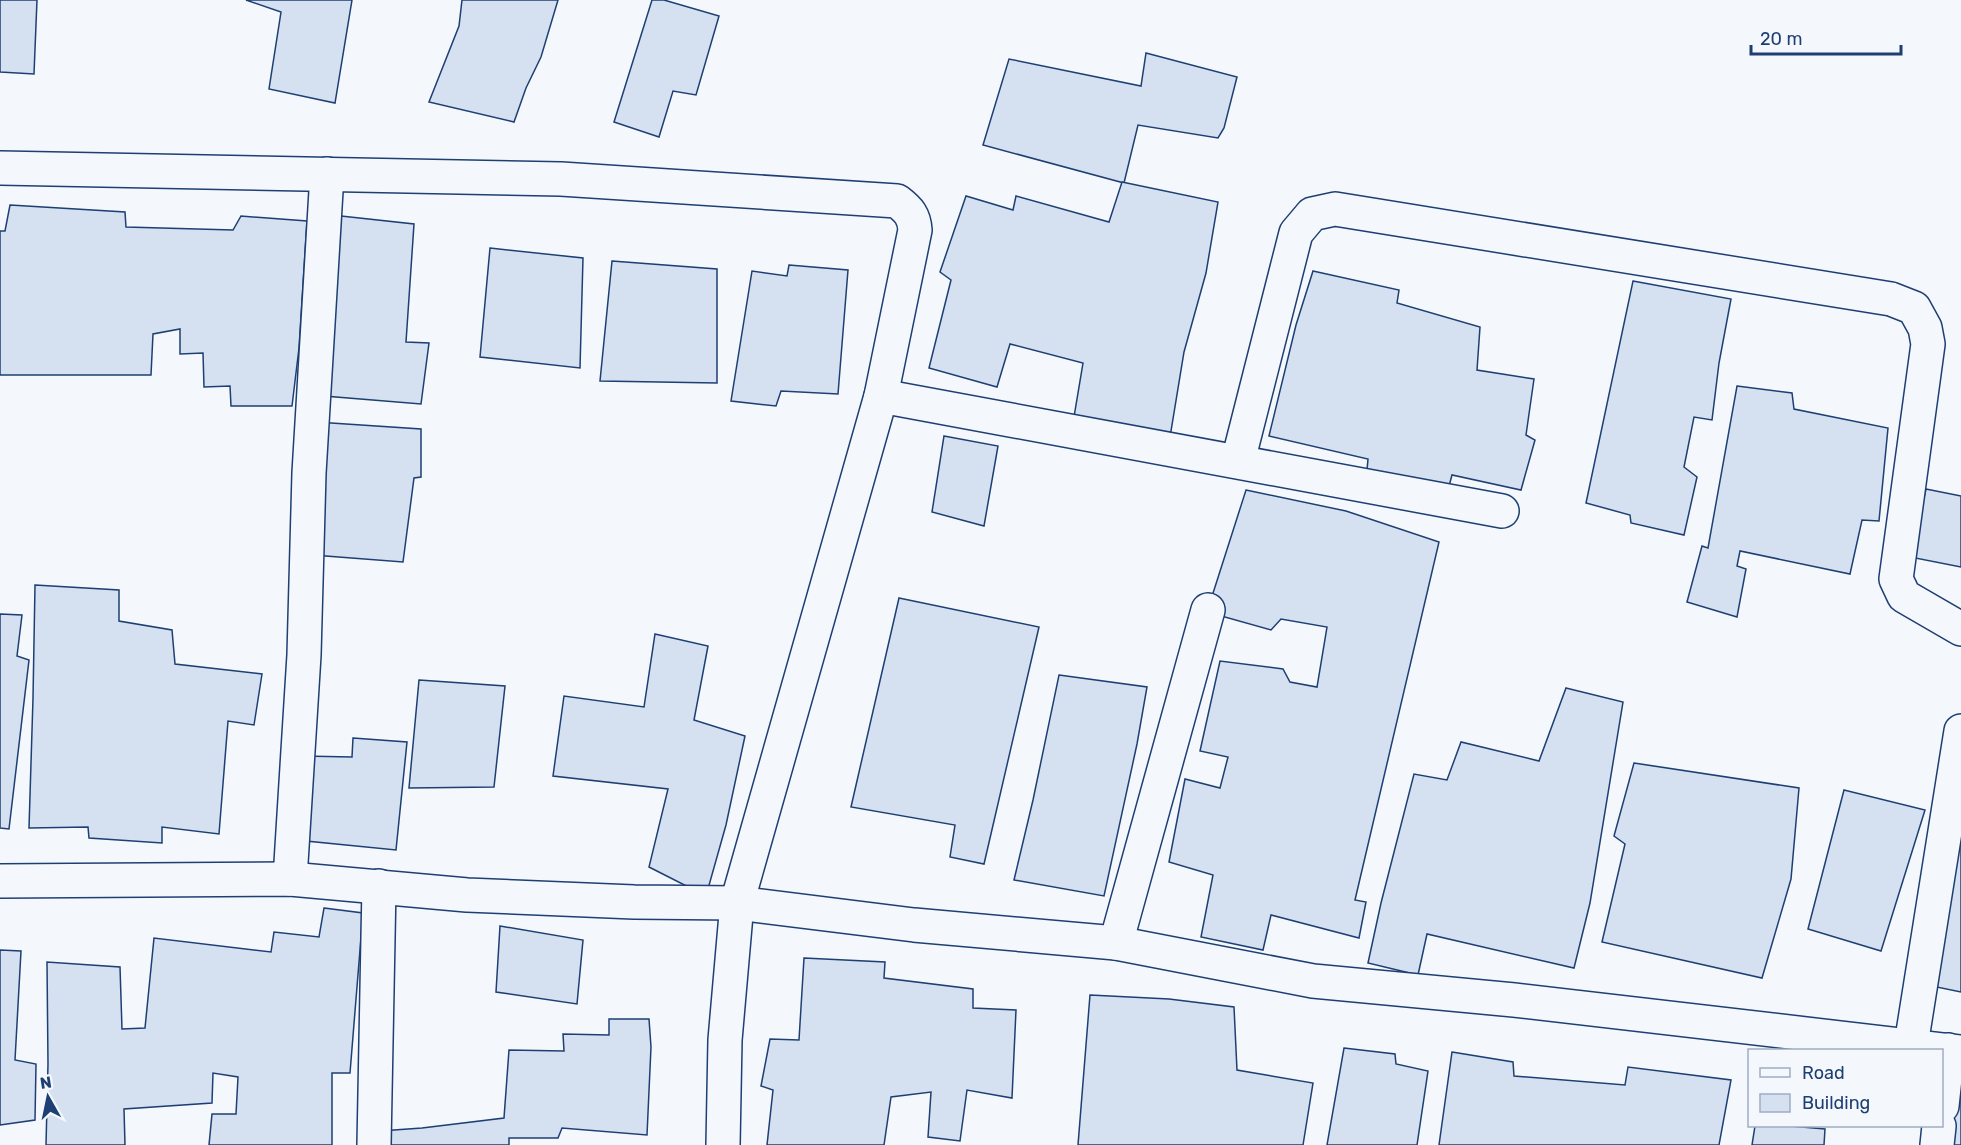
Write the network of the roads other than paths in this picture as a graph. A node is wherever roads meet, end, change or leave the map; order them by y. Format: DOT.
graph roads {
  1 [pos="0,168"];
  2 [pos="327,174"];
  3 [pos="881,396"];
  4 [pos="1238,461"];
  5 [pos="1502,511"];
  6 [pos="1208,610"];
  7 [pos="1961,629"];
  8 [pos="1961,731"];
  9 [pos="290,879"];
  10 [pos="0,881"];
  11 [pos="379,886"];
  12 [pos="737,903"];
  13 [pos="1116,943"];
  14 [pos="1911,1045"];
  15 [pos="1940,1049"];
  16 [pos="1955,1051"];
  17 [pos="1943,1098"];
  18 [pos="1939,1127"];
  19 [pos="374,1145"];
  20 [pos="723,1145"];
  21 [pos="1937,1145"];
  1 -- 2 [label="street"];
  2 -- 3 [label="street"];
  2 -- 9 [label="street"];
  3 -- 4 [label="street"];
  3 -- 12 [label="street"];
  4 -- 5 [label="street"];
  4 -- 7 [label="street"];
  6 -- 13 [label="street"];
  8 -- 14 [label="street"];
  9 -- 10 [label="street"];
  9 -- 11 [label="street"];
  11 -- 12 [label="street"];
  11 -- 19 [label="street"];
  12 -- 13 [label="street"];
  12 -- 20 [label="street"];
  13 -- 14 [label="street"];
  14 -- 15 [label="street"];
  16 -- 17 [label="street"];
  18 -- 21 [label="street"];
}
